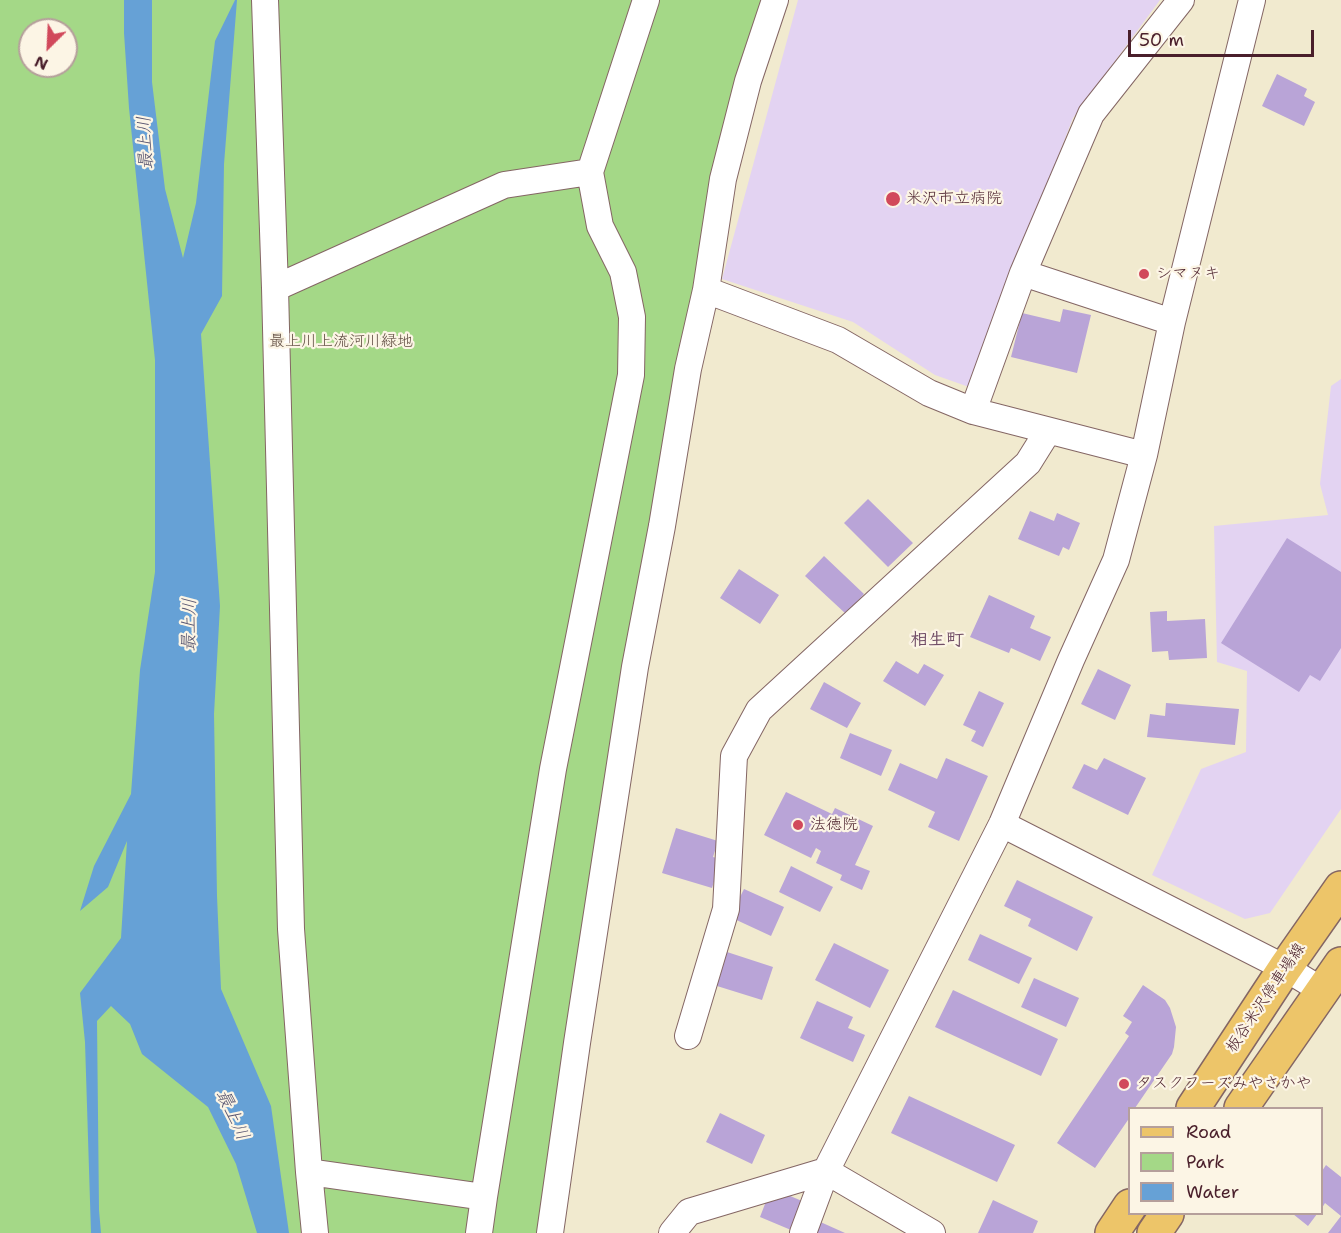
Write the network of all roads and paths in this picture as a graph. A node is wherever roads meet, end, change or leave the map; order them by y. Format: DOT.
graph roads {
  1 [pos="265,0"];
  2 [pos="646,0"];
  3 [pos="775,0"];
  4 [pos="1181,0"];
  5 [pos="1252,0"];
  6 [pos="590,172"];
  7 [pos="1023,273"];
  8 [pos="275,288"];
  9 [pos="706,290"];
  10 [pos="1172,322"];
  11 [pos="973,411"];
  12 [pos="1048,431"];
  13 [pos="1144,454"];
  14 [pos="1002,824"];
  15 [pos="1341,888"];
  16 [pos="1341,964"];
  17 [pos="1285,968"];
  18 [pos="1323,991"];
  19 [pos="688,1036"];
  20 [pos="1194,1107"];
  21 [pos="1242,1107"];
  22 [pos="826,1171"];
  23 [pos="309,1172"];
  24 [pos="484,1197"];
  25 [pos="1128,1209"];
  26 [pos="1166,1215"];
  27 [pos="315,1233"];
  28 [pos="479,1233"];
  29 [pos="550,1233"];
  30 [pos="672,1233"];
  31 [pos="803,1233"];
  32 [pos="932,1233"];
  33 [pos="1112,1233"];
  34 [pos="1154,1233"];
  1 -- 8 [label="street"];
  2 -- 6 [label="street"];
  3 -- 9 [label="street"];
  4 -- 7 [label="street"];
  5 -- 10 [label="street"];
  6 -- 8 [label="street"];
  6 -- 24 [label="street"];
  7 -- 10 [label="street"];
  7 -- 11 [label="street"];
  8 -- 23 [label="street"];
  9 -- 11 [label="street"];
  9 -- 29 [label="street"];
  10 -- 13 [label="street"];
  11 -- 12 [label="street"];
  12 -- 13 [label="street"];
  12 -- 19 [label="street"];
  13 -- 14 [label="street"];
  14 -- 17 [label="street"];
  14 -- 22 [label="street"];
  15 -- 17 [label="main road, 板谷米沢停車場線"];
  16 -- 18 [label="main road"];
  17 -- 18 [label="street"];
  17 -- 20 [label="main road, 板谷米沢停車場線"];
  18 -- 21 [label="main road"];
  22 -- 30 [label="street"];
  22 -- 31 [label="street"];
  22 -- 32 [label="street"];
  23 -- 24 [label="street"];
  23 -- 27 [label="street"];
  24 -- 28 [label="street"];
  25 -- 33 [label="main road"];
  26 -- 34 [label="main road"];
}
